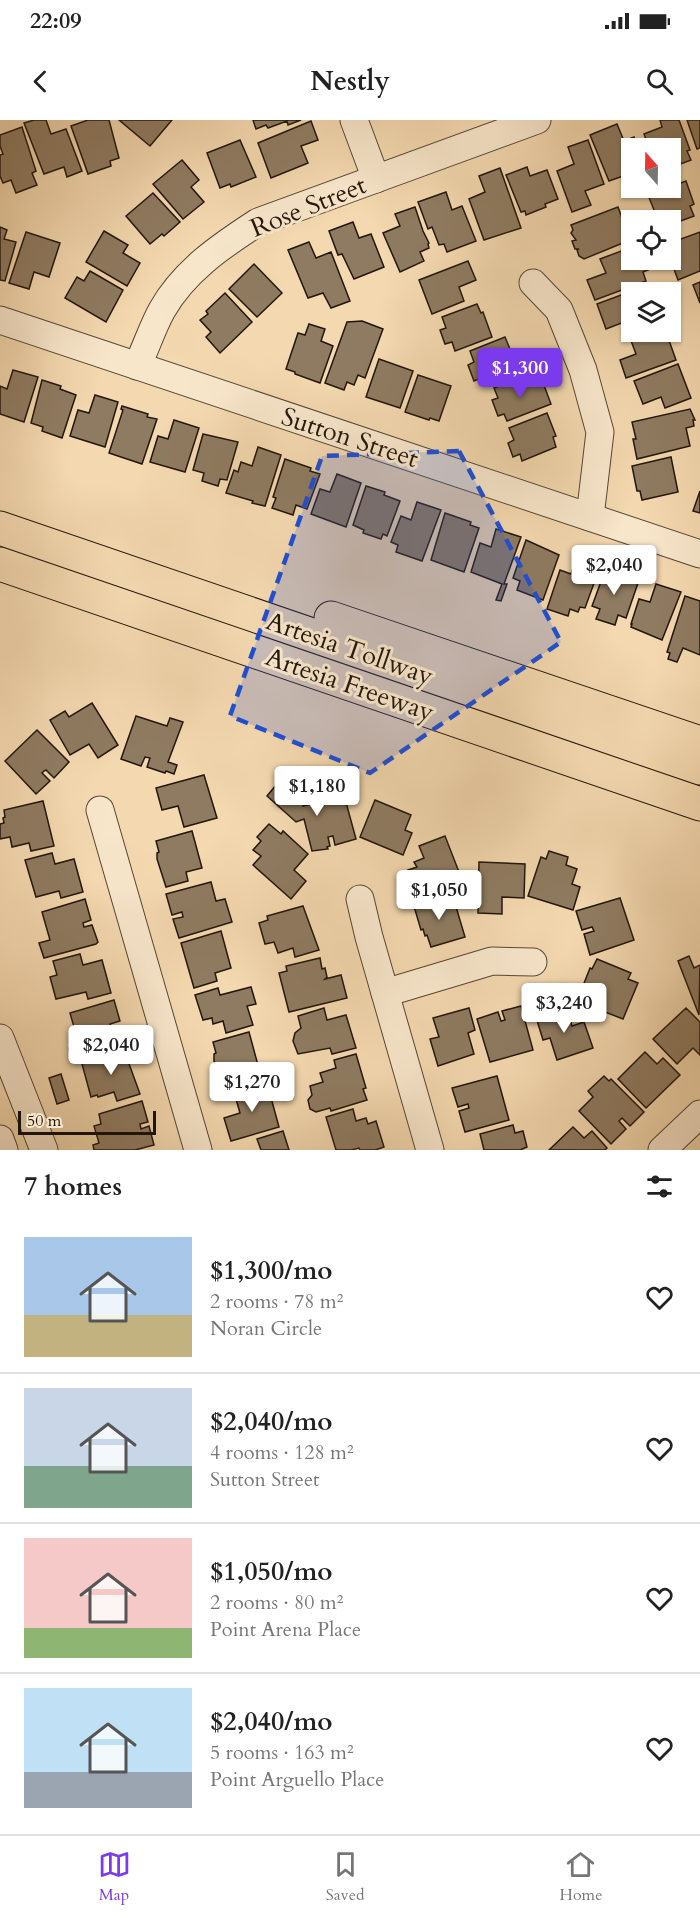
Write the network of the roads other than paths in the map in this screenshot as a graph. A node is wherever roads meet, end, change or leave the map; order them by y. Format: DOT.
graph roads {
  1 [pos="354,120"];
  2 [pos="537,120"];
  3 [pos="376,179"];
  4 [pos="533,283"];
  5 [pos="0,320"];
  6 [pos="138,366"];
  7 [pos="0,505"];
  8 [pos="590,517"];
  9 [pos="0,528"];
  10 [pos="0,543"];
  11 [pos="700,554"];
  12 [pos="0,564"];
  13 [pos="695,740"];
  14 [pos="700,768"];
  15 [pos="700,782"];
  16 [pos="700,804"];
  17 [pos="100,810"];
  18 [pos="360,899"];
  19 [pos="533,962"];
  20 [pos="385,993"];
  21 [pos="0,1038"];
  22 [pos="700,1114"];
  23 [pos="0,1139"];
  24 [pos="4,1150"];
  25 [pos="44,1150"];
  26 [pos="198,1150"];
  27 [pos="430,1150"];
  28 [pos="662,1150"];
  1 -- 3 [label="street"];
  2 -- 3 [label="street, Rose Street"];
  3 -- 6 [label="street, Rose Street"];
  4 -- 8 [label="street"];
  5 -- 6 [label="street, Sutton Street"];
  6 -- 8 [label="street, Sutton Street"];
  7 -- 13 [label="highway"];
  8 -- 11 [label="street, Sutton Street"];
  9 -- 14 [label="highway, Artesia Tollway"];
  10 -- 15 [label="highway, Artesia Tollway"];
  12 -- 16 [label="highway, Artesia Freeway"];
  17 -- 26 [label="street"];
  18 -- 20 [label="street"];
  19 -- 20 [label="street"];
  20 -- 27 [label="street"];
  21 -- 25 [label="street"];
  22 -- 28 [label="street"];
  23 -- 24 [label="street"];
}
